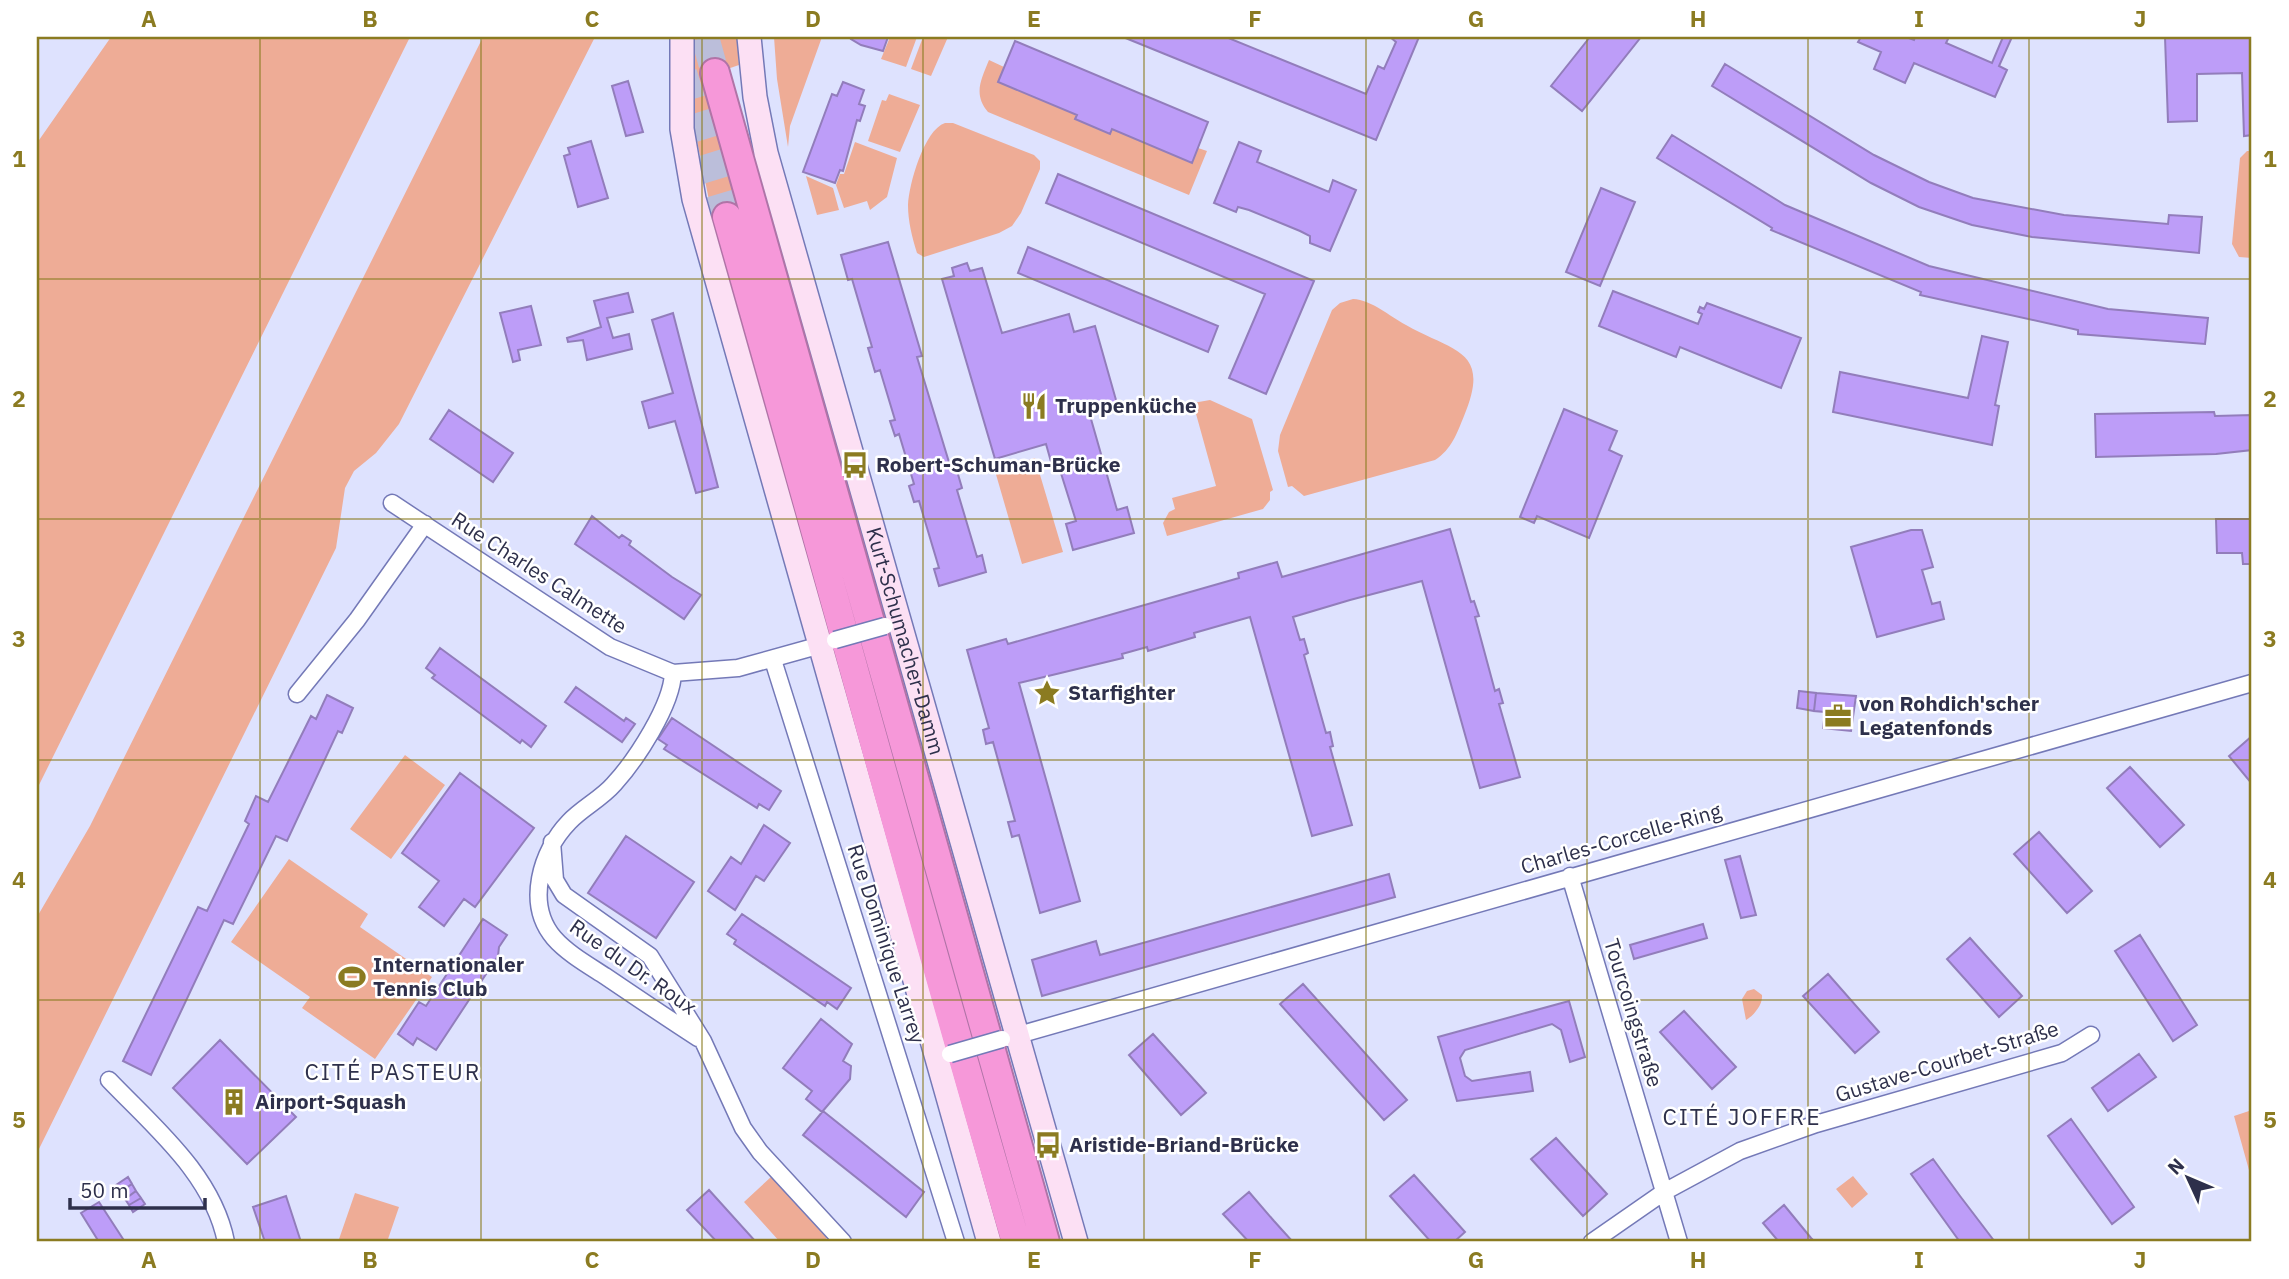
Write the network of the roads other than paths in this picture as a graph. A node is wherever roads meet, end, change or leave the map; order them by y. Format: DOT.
graph roads {
  1 [pos="682,37"];
  2 [pos="749,37"];
  3 [pos="715,73"];
  4 [pos="727,217"];
  5 [pos="392,503"];
  6 [pos="425,524"];
  7 [pos="892,624"];
  8 [pos="827,643"];
  9 [pos="773,660"];
  10 [pos="673,673"];
  11 [pos="2252,683"];
  12 [pos="297,694"];
  13 [pos="552,842"];
  14 [pos="1570,876"];
  15 [pos="2091,1035"];
  16 [pos="1009,1037"];
  17 [pos="703,1041"];
  18 [pos="943,1056"];
  19 [pos="108,1080"];
  20 [pos="1664,1192"];
  21 [pos="226,1242"];
  22 [pos="843,1242"];
  23 [pos="956,1242"];
  24 [pos="989,1242"];
  25 [pos="1016,1242"];
  26 [pos="1045,1242"];
  27 [pos="1076,1242"];
  28 [pos="1592,1242"];
  29 [pos="1679,1242"];
  1 -- 8 [label="main road"];
  2 -- 7 [label="main road, Kurt-Schumacher-Damm"];
  3 -- 26 [label="highway"];
  4 -- 25 [label="highway"];
  5 -- 6 [label="street, Rue Charles Calmette"];
  6 -- 10 [label="street, Rue Charles Calmette"];
  6 -- 12 [label="street, Rue Charles Calmette"];
  7 -- 8 [label="street, bridge"];
  7 -- 16 [label="main road, Kurt-Schumacher-Damm"];
  8 -- 9 [label="street, Rue Charles Calmette"];
  8 -- 18 [label="main road"];
  9 -- 10 [label="street, Rue Charles Calmette"];
  9 -- 23 [label="street, Rue Dominique Larrey"];
  10 -- 13 [label="street, Rue du Dr. Roux"];
  11 -- 14 [label="street, Charles-Corcelle-Ring"];
  13 -- 17 [label="street, Rue du Dr. Roux"];
  13 -- 17 [label="street, Rue du Dr. Roux"];
  14 -- 16 [label="street, Charles-Corcelle-Ring"];
  14 -- 20 [label="street, Tourcoingstraße"];
  15 -- 20 [label="street, Gustave-Courbet-Straße"];
  16 -- 18 [label="street, bridge"];
  16 -- 27 [label="main road, Kurt-Schumacher-Damm"];
  17 -- 22 [label="street, Rue du Dr. Roux"];
  18 -- 24 [label="main road"];
  19 -- 21 [label="street"];
  20 -- 28 [label="street, Gustave-Courbet-Straße"];
  20 -- 29 [label="street, Tourcoingstraße"];
}
